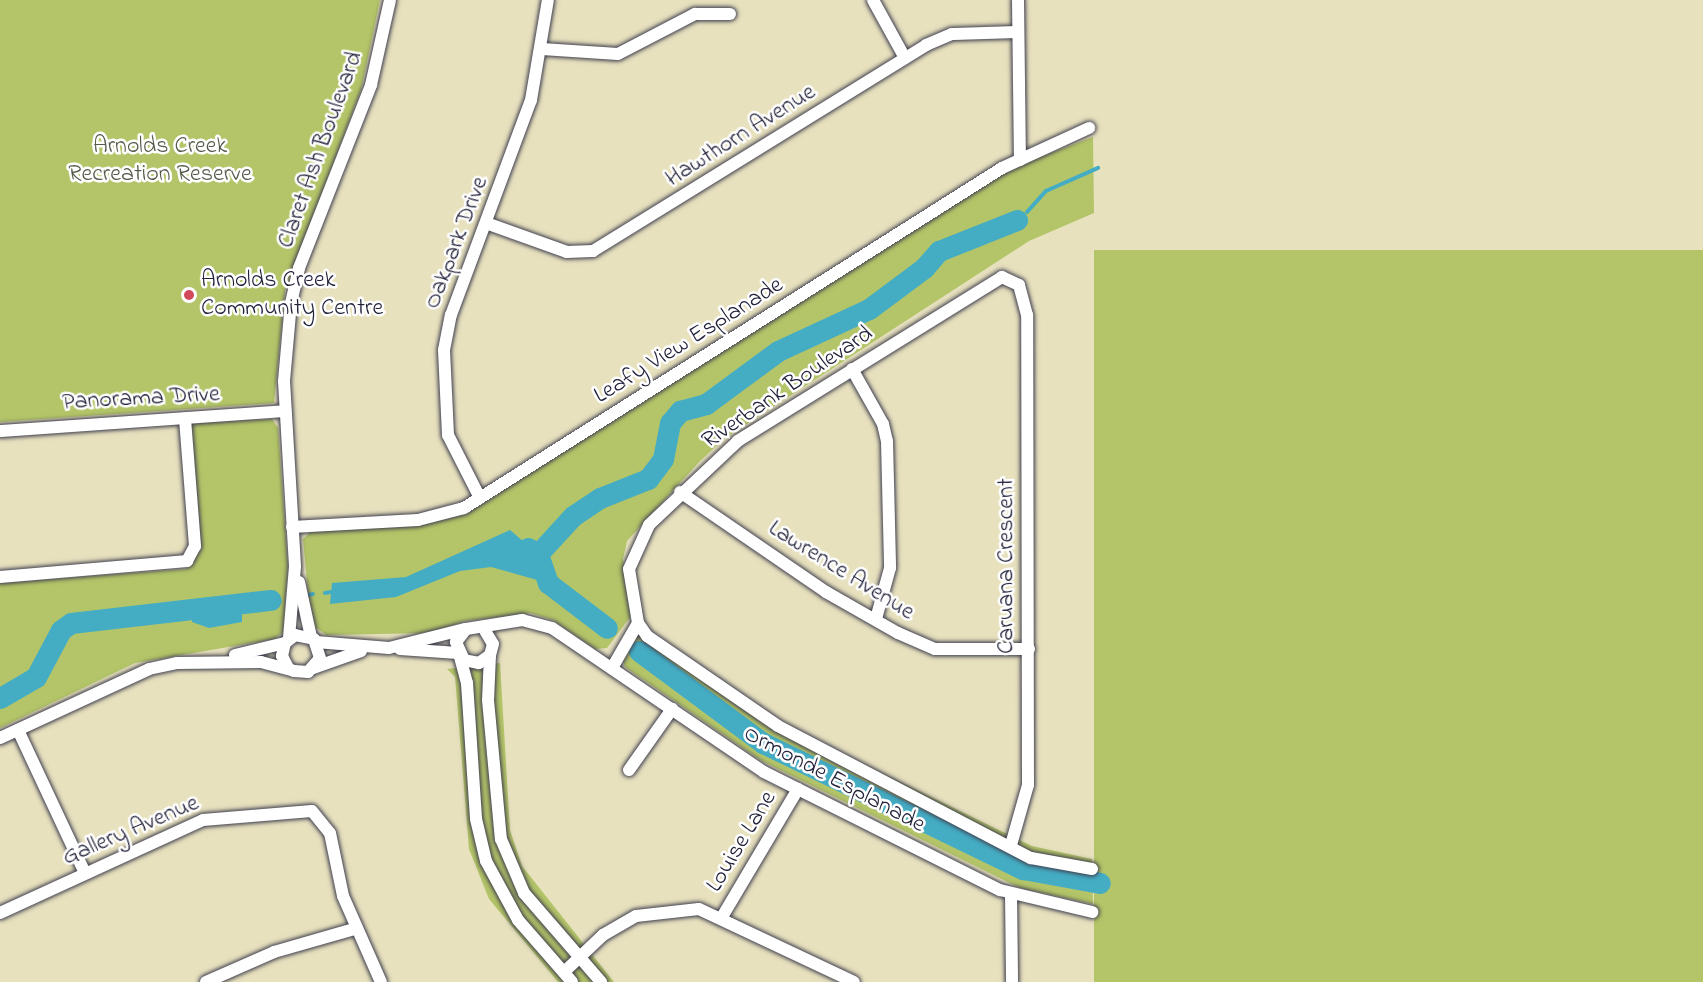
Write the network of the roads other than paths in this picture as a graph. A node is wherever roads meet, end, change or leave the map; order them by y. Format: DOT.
graph roads {
  1 [pos="390,0"];
  2 [pos="548,0"];
  3 [pos="873,0"];
  4 [pos="1018,0"];
  5 [pos="730,14"];
  6 [pos="1018,32"];
  7 [pos="542,49"];
  8 [pos="905,58"];
  9 [pos="1089,128"];
  10 [pos="1020,160"];
  11 [pos="486,223"];
  12 [pos="1019,285"];
  13 [pos="852,369"];
  14 [pos="285,411"];
  15 [pos="185,418"];
  16 [pos="0,431"];
  17 [pos="680,492"];
  18 [pos="480,498"];
  19 [pos="292,527"];
  20 [pos="295,566"];
  21 [pos="0,577"];
  22 [pos="876,619"];
  23 [pos="510,623"];
  24 [pos="638,623"];
  25 [pos="466,629"];
  26 [pos="484,629"];
  27 [pos="314,640"];
  28 [pos="287,641"];
  29 [pos="389,648"];
  30 [pos="365,649"];
  31 [pos="1029,649"];
  32 [pos="492,652"];
  33 [pos="459,655"];
  34 [pos="219,659"];
  35 [pos="288,668"];
  36 [pos="612,668"];
  37 [pos="313,669"];
  38 [pos="672,709"];
  39 [pos="18,730"];
  40 [pos="0,738"];
  41 [pos="629,770"];
  42 [pos="798,789"];
  43 [pos="1011,844"];
  44 [pos="1092,869"];
  45 [pos="85,873"];
  46 [pos="1011,894"];
  47 [pos="1092,912"];
  48 [pos="0,913"];
  49 [pos="722,917"];
  50 [pos="354,929"];
  51 [pos="580,957"];
  52 [pos="568,977"];
  53 [pos="838,979"];
  54 [pos="206,982"];
  55 [pos="381,982"];
  56 [pos="601,982"];
  57 [pos="854,982"];
  58 [pos="1012,982"];
  1 -- 14 [label="street, Claret Ash Boulevard"];
  2 -- 7 [label="street, Oakpark Drive"];
  3 -- 8 [label="street"];
  4 -- 6 [label="street"];
  5 -- 7 [label="street"];
  6 -- 8 [label="street, Hawthorn Avenue"];
  6 -- 10 [label="street"];
  7 -- 11 [label="street, Oakpark Drive"];
  8 -- 11 [label="street, Hawthorn Avenue"];
  9 -- 10 [label="street, Leafy View Esplanade"];
  10 -- 18 [label="street, Leafy View Esplanade"];
  11 -- 18 [label="street, Oakpark Drive"];
  12 -- 13 [label="street, Riverbank Boulevard"];
  12 -- 31 [label="street, Caruana Crescent"];
  13 -- 17 [label="street, Riverbank Boulevard"];
  13 -- 22 [label="street"];
  14 -- 15 [label="street, Panorama Drive"];
  14 -- 19 [label="street, Claret Ash Boulevard"];
  15 -- 16 [label="street, Panorama Drive"];
  15 -- 21 [label="street"];
  17 -- 22 [label="street, Lawrence Avenue"];
  17 -- 24 [label="street, Riverbank Boulevard"];
  18 -- 19 [label="street, Leafy View Esplanade"];
  19 -- 20 [label="street, Claret Ash Boulevard"];
  20 -- 27 [label="street, Claret Ash Boulevard"];
  20 -- 28 [label="street, Claret Ash Boulevard"];
  22 -- 31 [label="street, Lawrence Avenue"];
  23 -- 26 [label="street, Ormonde Esplanade"];
  23 -- 32 [label="street"];
  23 -- 36 [label="street, Ormonde Esplanade"];
  24 -- 36 [label="street"];
  24 -- 43 [label="street"];
  25 -- 26 [label="street"];
  25 -- 29 [label="street"];
  25 -- 33 [label="street"];
  26 -- 32 [label="street"];
  27 -- 28 [label="street"];
  27 -- 30 [label="street"];
  27 -- 37 [label="street"];
  28 -- 34 [label="street"];
  28 -- 35 [label="street"];
  29 -- 30 [label="street"];
  29 -- 33 [label="street"];
  30 -- 37 [label="street"];
  31 -- 43 [label="street, Caruana Crescent"];
  32 -- 33 [label="street"];
  32 -- 51 [label="street"];
  33 -- 52 [label="street"];
  34 -- 35 [label="street"];
  34 -- 39 [label="street"];
  35 -- 37 [label="street"];
  36 -- 38 [label="street, Ormonde Esplanade"];
  38 -- 41 [label="street"];
  38 -- 42 [label="street, Ormonde Esplanade"];
  39 -- 40 [label="street"];
  39 -- 45 [label="street"];
  42 -- 46 [label="street, Ormonde Esplanade"];
  42 -- 49 [label="street, Louise Lane"];
  43 -- 44 [label="street"];
  45 -- 48 [label="street, Gallery Avenue"];
  45 -- 50 [label="street, Gallery Avenue"];
  46 -- 47 [label="street, Ormonde Esplanade"];
  46 -- 58 [label="street"];
  49 -- 51 [label="street"];
  49 -- 53 [label="street"];
  50 -- 54 [label="street"];
  50 -- 55 [label="street, Gallery Avenue"];
  51 -- 52 [label="street"];
  51 -- 56 [label="street"];
  53 -- 57 [label="street"];
}
